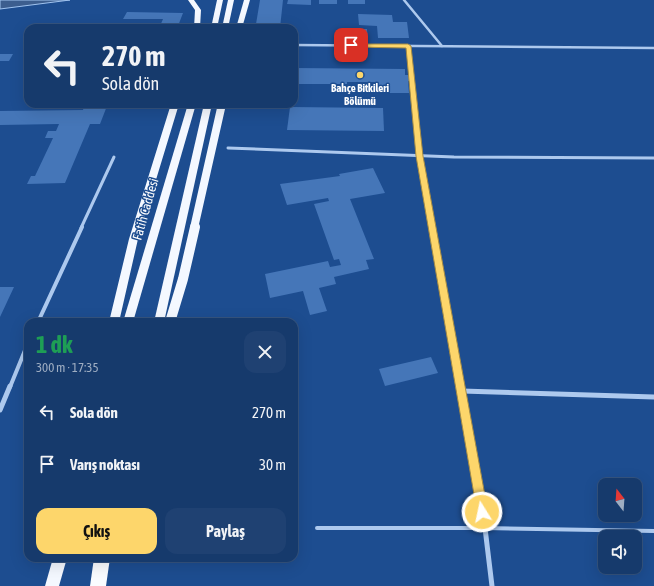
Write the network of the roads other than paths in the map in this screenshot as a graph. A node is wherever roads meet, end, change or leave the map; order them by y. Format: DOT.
graph roads {
  1 [pos="191,0"];
  2 [pos="220,0"];
  3 [pos="231,0"];
  4 [pos="247,0"];
  5 [pos="404,0"];
  6 [pos="197,24"];
  7 [pos="215,24"];
  8 [pos="226,24"];
  9 [pos="241,24"];
  10 [pos="298,45"];
  11 [pos="408,46"];
  12 [pos="442,46"];
  13 [pos="654,48"];
  14 [pos="174,108"];
  15 [pos="191,108"];
  16 [pos="207,108"];
  17 [pos="221,108"];
  18 [pos="228,148"];
  19 [pos="419,156"];
  20 [pos="114,157"];
  21 [pos="654,158"];
  22 [pos="40,318"];
  23 [pos="115,318"];
  24 [pos="129,318"];
  25 [pos="160,318"];
  26 [pos="171,318"];
  27 [pos="24,353"];
  28 [pos="462,391"];
  29 [pos="654,397"];
  30 [pos="0,410"];
  31 [pos="317,528"];
  32 [pos="485,528"];
  33 [pos="654,531"];
  34 [pos="59,562"];
  35 [pos="101,562"];
  36 [pos="52,586"];
  37 [pos="96,586"];
  38 [pos="492,586"];
  1 -- 6 [label="main road"];
  2 -- 7 [label="main road"];
  3 -- 8 [label="main road"];
  4 -- 9 [label="main road"];
  5 -- 12 [label="street"];
  10 -- 11 [label="street"];
  11 -- 12 [label="street"];
  11 -- 19 [label="street"];
  12 -- 13 [label="street"];
  14 -- 23 [label="main road"];
  15 -- 24 [label="main road, Fatih Caddesi"];
  16 -- 25 [label="main road"];
  17 -- 26 [label="main road, bridge"];
  18 -- 19 [label="street"];
  19 -- 21 [label="street"];
  19 -- 28 [label="street"];
  20 -- 22 [label="street"];
  27 -- 30 [label="street"];
  28 -- 29 [label="street"];
  28 -- 32 [label="street"];
  31 -- 32 [label="lane"];
  32 -- 33 [label="lane"];
  32 -- 38 [label="street"];
  34 -- 36 [label="main road"];
  35 -- 37 [label="highway"];
}
